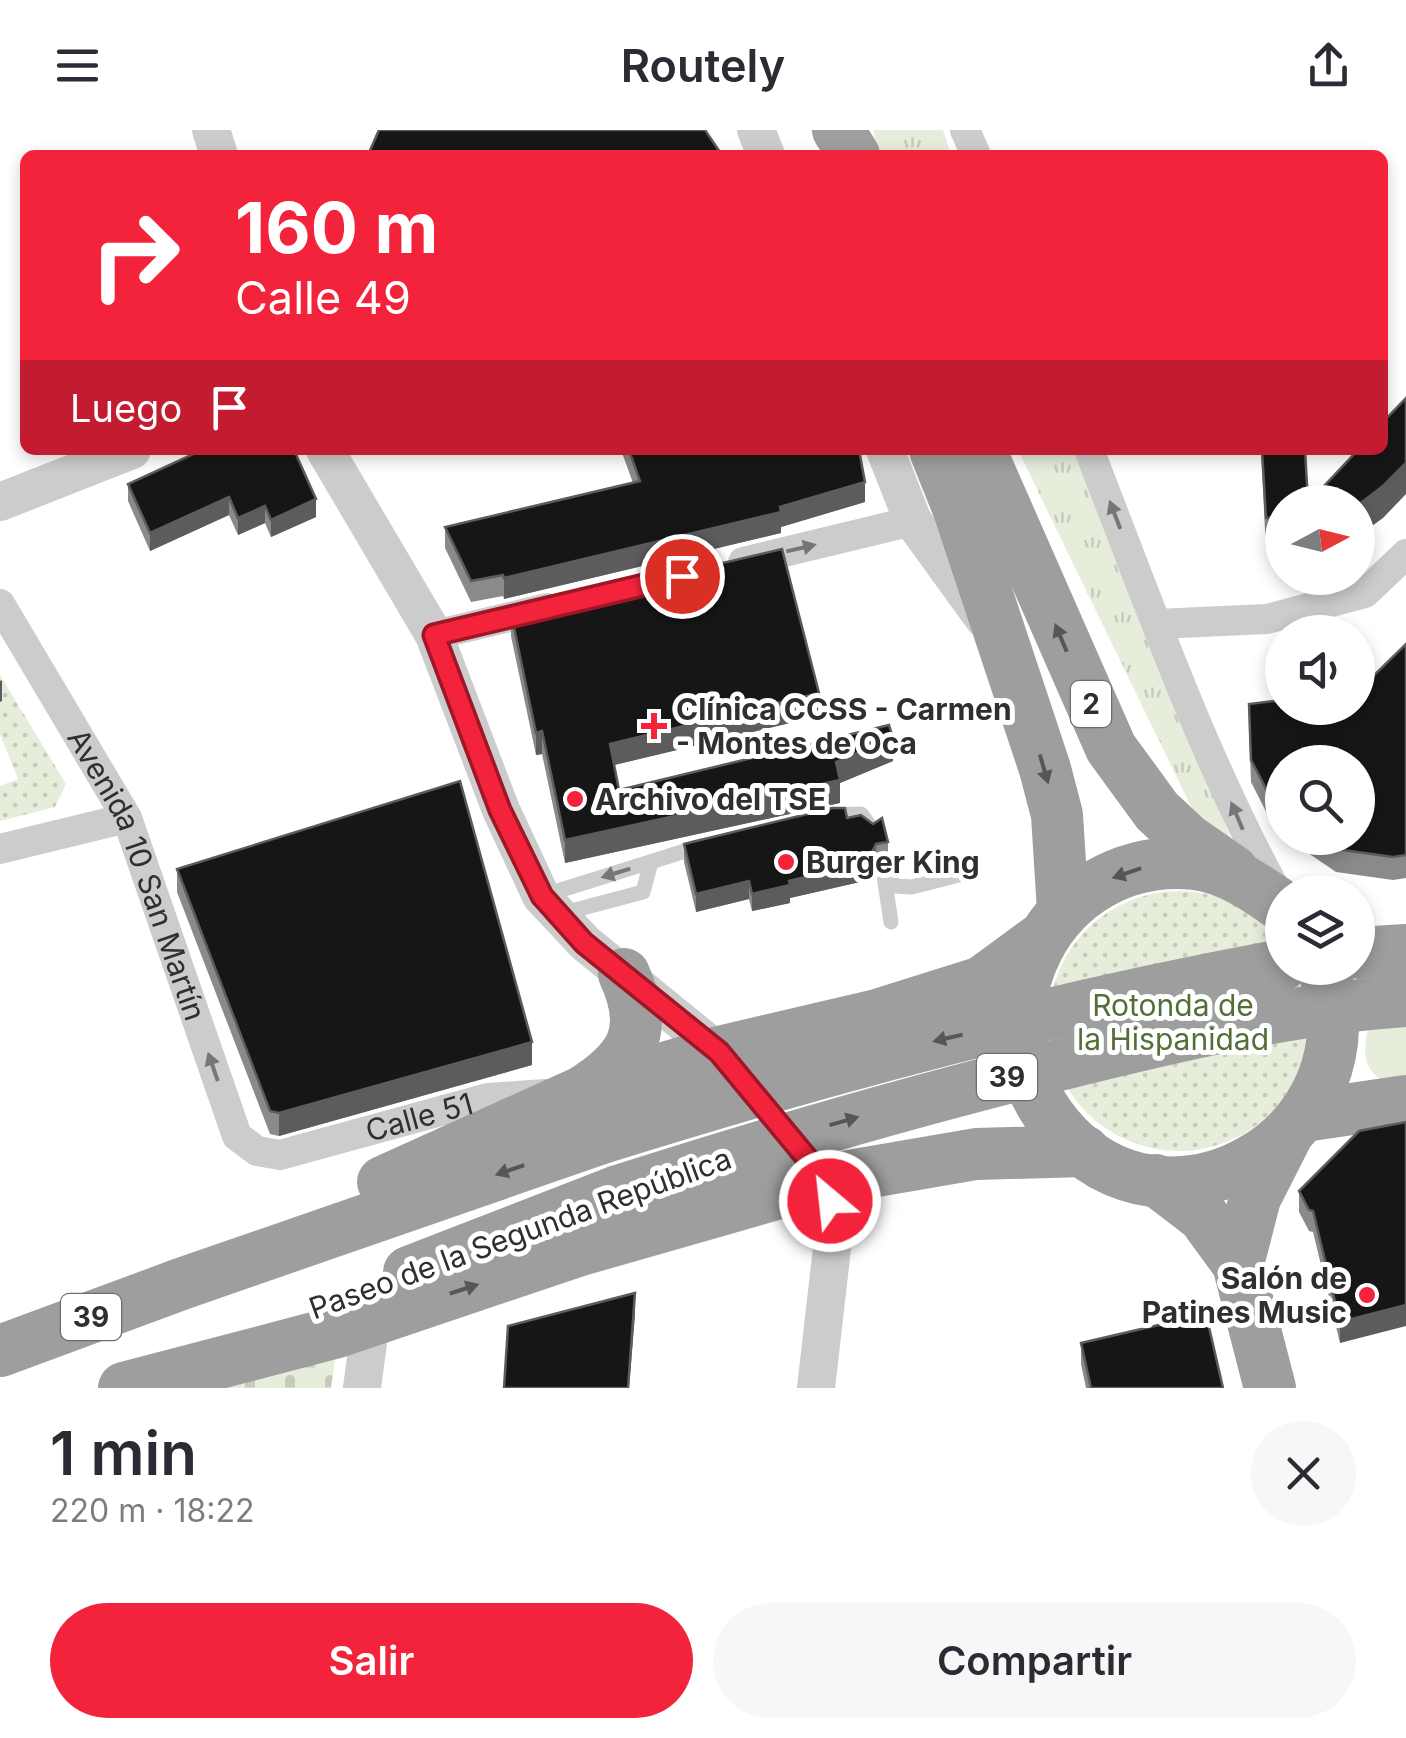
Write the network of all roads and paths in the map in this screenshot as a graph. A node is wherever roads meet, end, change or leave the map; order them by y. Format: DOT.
graph roads {
  1 [pos="119,455"];
  2 [pos="328,455"];
  3 [pos="886,455"];
  4 [pos="937,455"];
  5 [pos="982,455"];
  6 [pos="1092,455"];
  7 [pos="0,502"];
  8 [pos="913,521"];
  9 [pos="1406,554"];
  10 [pos="714,569"];
  11 [pos="583,600"];
  12 [pos="0,604"];
  13 [pos="1157,624"];
  14 [pos="434,635"];
  15 [pos="1005,648"];
  16 [pos="126,818"];
  17 [pos="812,819"];
  18 [pos="873,830"];
  19 [pos="716,842"];
  20 [pos="0,848"];
  21 [pos="651,862"];
  22 [pos="974,872"];
  23 [pos="1265,885"];
  24 [pos="1265,892"];
  25 [pos="1265,893"];
  26 [pos="549,906"];
  27 [pos="1406,915"];
  28 [pos="1375,916"];
  29 [pos="891,922"];
  30 [pos="1053,925"];
  31 [pos="1406,950"];
  32 [pos="1375,952"];
  33 [pos="1265,969"];
  34 [pos="624,974"];
  35 [pos="1329,985"];
  36 [pos="1406,1002"];
  37 [pos="719,1052"];
  38 [pos="1406,1101"];
  39 [pos="592,1115"];
  40 [pos="1295,1127"];
  41 [pos="1084,1150"];
  42 [pos="257,1151"];
  43 [pos="825,1180"];
  44 [pos="1156,1180"];
  45 [pos="1238,1264"];
  46 [pos="371,1320"];
  47 [pos="0,1351"];
  48 [pos="109,1388"];
  49 [pos="124,1388"];
  50 [pos="362,1388"];
  51 [pos="816,1388"];
  52 [pos="1270,1388"];
  1 -- 7 [label="street"];
  2 -- 14 [label="street"];
  3 -- 8 [label="street"];
  4 -- 15 [label="highway, 2"];
  24 -- 5 [label="highway, 2, one-way"];
  13 -- 6 [label="street, one-way"];
  10 -- 8 [label="street, one-way"];
  8 -- 15 [label="street"];
  9 -- 13 [label="street"];
  11 -- 14 [label="street"];
  12 -- 16 [label="street, Avenida 10 San Martín"];
  23 -- 13 [label="street, one-way"];
  14 -- 26 [label="street"];
  15 -- 30 [label="highway, 2, one-way"];
  16 -- 20 [label="street"];
  42 -- 16 [label="street, Avenida 10 San Martín, one-way"];
  17 -- 18 [label="lane"];
  19 -- 21 [label="lane"];
  21 -- 26 [label="lane, one-way"];
  21 -- 26 [label="lane"];
  22 -- 29 [label="lane"];
  25 -- 30 [label="highway, one-way"];
  26 -- 34 [label="street"];
  27 -- 28 [label="highway"];
  30 -- 37 [label="highway"];
  30 -- 41 [label="highway, 2"];
  31 -- 32 [label="highway"];
  33 -- 39 [label="highway, Paseo de la Segunda República / 39, one-way, bridge"];
  34 -- 37 [label="street"];
  34 -- 39 [label="highway"];
  35 -- 40 [label="highway, 2"];
  48 -- 36 [label="highway, Paseo de la Segunda República / 39, one-way, bridge"];
  37 -- 39 [label="highway"];
  37 -- 43 [label="street"];
  38 -- 40 [label="highway"];
  39 -- 42 [label="street, Calle 51"];
  39 -- 47 [label="highway, Paseo de la Segunda República / 39, one-way"];
  40 -- 44 [label="highway, 2"];
  40 -- 45 [label="highway, 2"];
  41 -- 43 [label="highway"];
  41 -- 44 [label="highway, 2"];
  46 -- 43 [label="highway, one-way"];
  43 -- 51 [label="street"];
  44 -- 45 [label="highway, 2"];
  45 -- 52 [label="highway, 2"];
  46 -- 49 [label="highway"];
  46 -- 50 [label="street"];
}
